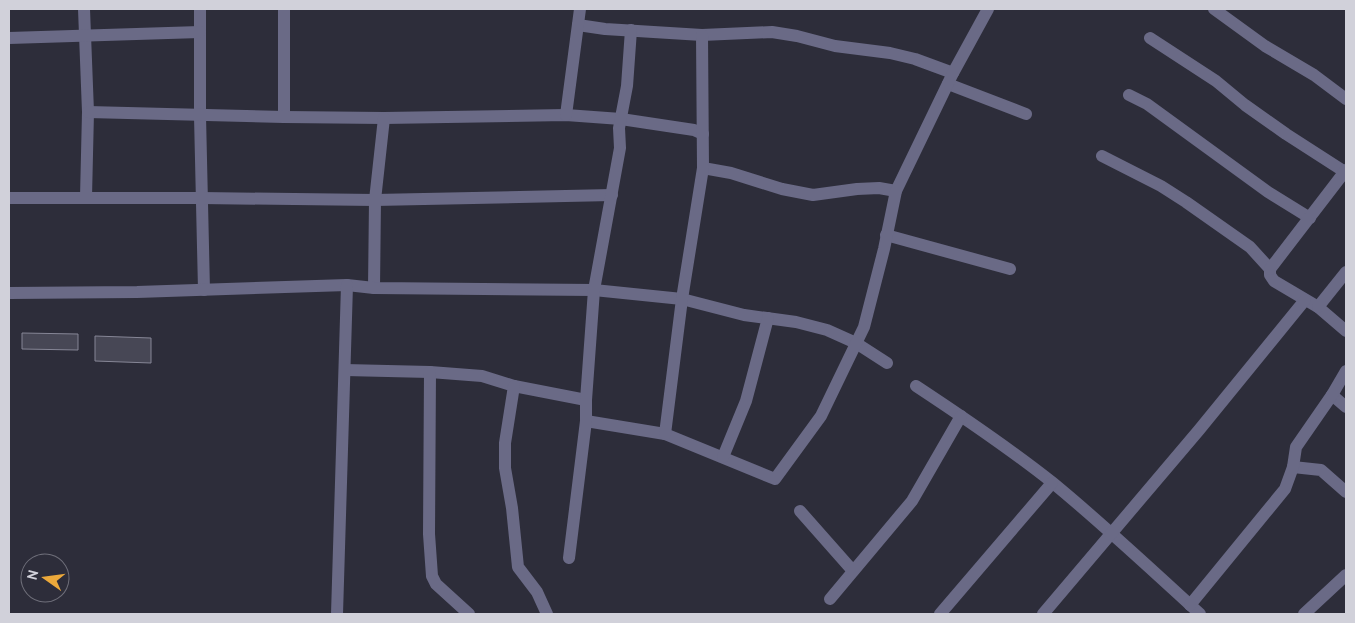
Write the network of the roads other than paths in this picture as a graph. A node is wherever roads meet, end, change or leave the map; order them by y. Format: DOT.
graph roads {
  1 [pos="84,9"];
  2 [pos="200,9"];
  3 [pos="284,9"];
  4 [pos="580,9"];
  5 [pos="988,9"];
  6 [pos="1214,9"];
  7 [pos="578,25"];
  8 [pos="631,30"];
  9 [pos="200,32"];
  10 [pos="84,35"];
  11 [pos="702,35"];
  12 [pos="9,38"];
  13 [pos="1150,38"];
  14 [pos="951,78"];
  15 [pos="1129,95"];
  16 [pos="1346,99"];
  17 [pos="88,112"];
  18 [pos="1026,114"];
  19 [pos="566,115"];
  20 [pos="200,116"];
  21 [pos="284,117"];
  22 [pos="384,118"];
  23 [pos="621,119"];
  24 [pos="703,134"];
  25 [pos="1102,156"];
  26 [pos="703,168"];
  27 [pos="1346,171"];
  28 [pos="896,191"];
  29 [pos="612,195"];
  30 [pos="86,197"];
  31 [pos="9,198"];
  32 [pos="201,198"];
  33 [pos="374,200"];
  34 [pos="1310,218"];
  35 [pos="886,235"];
  36 [pos="1010,269"];
  37 [pos="1270,269"];
  38 [pos="1346,272"];
  39 [pos="346,285"];
  40 [pos="374,288"];
  41 [pos="204,290"];
  42 [pos="594,290"];
  43 [pos="9,293"];
  44 [pos="682,299"];
  45 [pos="1305,300"];
  46 [pos="1318,307"];
  47 [pos="768,318"];
  48 [pos="1346,331"];
  49 [pos="856,343"];
  50 [pos="887,363"];
  51 [pos="345,370"];
  52 [pos="1346,371"];
  53 [pos="430,372"];
  54 [pos="514,386"];
  55 [pos="916,386"];
  56 [pos="1332,395"];
  57 [pos="586,400"];
  58 [pos="1346,407"];
  59 [pos="961,416"];
  60 [pos="586,421"];
  61 [pos="665,434"];
  62 [pos="723,457"];
  63 [pos="1293,467"];
  64 [pos="1052,482"];
  65 [pos="1346,492"];
  66 [pos="800,511"];
  67 [pos="1111,533"];
  68 [pos="569,558"];
  69 [pos="853,571"];
  70 [pos="1346,575"];
  71 [pos="830,599"];
  72 [pos="1194,611"];
  73 [pos="337,614"];
  74 [pos="469,614"];
  75 [pos="547,614"];
  76 [pos="940,614"];
  77 [pos="1043,614"];
  78 [pos="1304,614"];
  1 -- 10 [label="street"];
  2 -- 9 [label="street"];
  3 -- 21 [label="street"];
  4 -- 7 [label="street"];
  5 -- 14 [label="street"];
  6 -- 16 [label="street"];
  7 -- 8 [label="street"];
  7 -- 19 [label="street"];
  8 -- 11 [label="street"];
  8 -- 23 [label="street"];
  9 -- 10 [label="street"];
  9 -- 20 [label="street"];
  10 -- 12 [label="street"];
  10 -- 17 [label="street"];
  11 -- 14 [label="street"];
  11 -- 24 [label="street"];
  13 -- 27 [label="street"];
  14 -- 18 [label="street"];
  14 -- 28 [label="street"];
  15 -- 34 [label="street"];
  17 -- 20 [label="street"];
  17 -- 30 [label="street"];
  19 -- 22 [label="street"];
  19 -- 23 [label="street"];
  20 -- 21 [label="street"];
  20 -- 32 [label="street"];
  21 -- 22 [label="street"];
  22 -- 33 [label="street"];
  23 -- 24 [label="street"];
  23 -- 29 [label="street"];
  24 -- 26 [label="street"];
  25 -- 37 [label="street"];
  26 -- 28 [label="street"];
  26 -- 44 [label="street"];
  27 -- 34 [label="street"];
  28 -- 35 [label="street"];
  29 -- 33 [label="street"];
  29 -- 42 [label="street"];
  30 -- 31 [label="street"];
  30 -- 32 [label="street"];
  32 -- 33 [label="street"];
  32 -- 41 [label="street"];
  33 -- 40 [label="street"];
  34 -- 37 [label="street"];
  35 -- 36 [label="street"];
  35 -- 49 [label="street"];
  37 -- 45 [label="street"];
  38 -- 46 [label="street"];
  39 -- 40 [label="street"];
  39 -- 41 [label="street"];
  39 -- 51 [label="street"];
  40 -- 42 [label="street"];
  41 -- 43 [label="street"];
  42 -- 44 [label="street"];
  42 -- 57 [label="street"];
  44 -- 47 [label="street"];
  44 -- 61 [label="street"];
  45 -- 46 [label="street"];
  45 -- 67 [label="street"];
  46 -- 48 [label="street"];
  47 -- 49 [label="street"];
  47 -- 62 [label="street"];
  49 -- 50 [label="street"];
  49 -- 62 [label="street"];
  51 -- 53 [label="street"];
  51 -- 73 [label="street"];
  52 -- 56 [label="street"];
  53 -- 54 [label="street"];
  53 -- 74 [label="street"];
  54 -- 57 [label="street"];
  54 -- 75 [label="street"];
  55 -- 59 [label="street"];
  56 -- 58 [label="street"];
  56 -- 63 [label="street"];
  57 -- 60 [label="street"];
  59 -- 64 [label="street"];
  59 -- 69 [label="street"];
  60 -- 61 [label="street"];
  60 -- 68 [label="street"];
  61 -- 62 [label="street"];
  63 -- 65 [label="street"];
  63 -- 72 [label="street"];
  64 -- 67 [label="street"];
  64 -- 76 [label="street"];
  66 -- 69 [label="street"];
  67 -- 72 [label="street"];
  67 -- 77 [label="street"];
  69 -- 71 [label="street"];
  70 -- 78 [label="street"];
}
